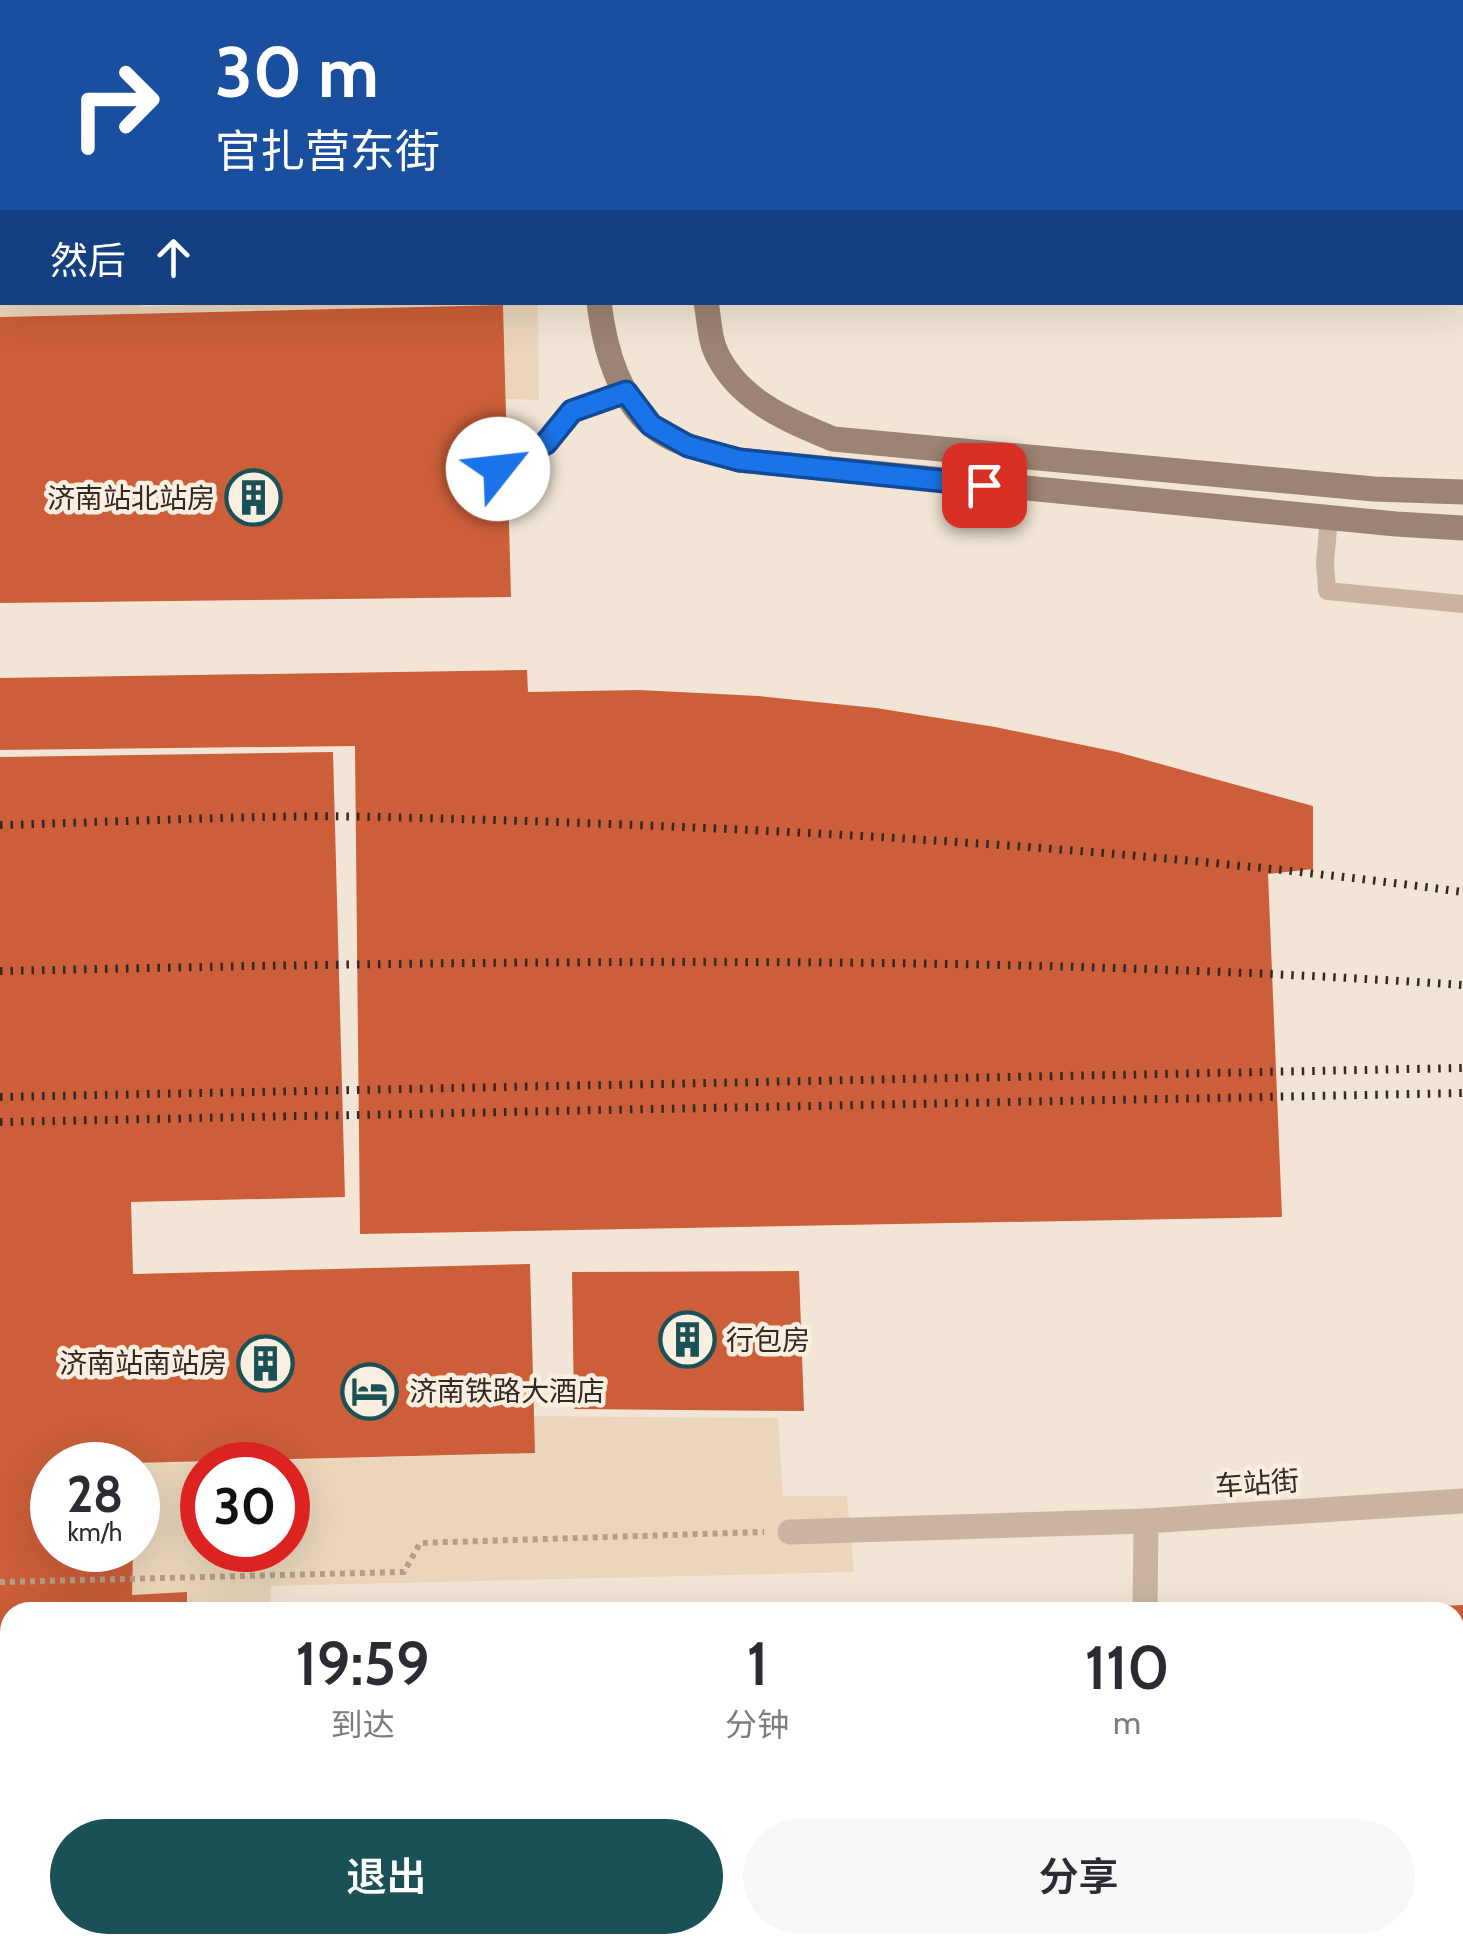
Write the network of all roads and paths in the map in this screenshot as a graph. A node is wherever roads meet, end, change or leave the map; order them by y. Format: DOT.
graph roads {
  1 [pos="600,305"];
  2 [pos="707,305"];
  3 [pos="626,392"];
  4 [pos="498,469"];
  5 [pos="1463,492"];
  6 [pos="1329,518"];
  7 [pos="1463,528"];
  8 [pos="1463,604"];
  9 [pos="1463,1501"];
  10 [pos="1146,1521"];
  11 [pos="790,1532"];
  12 [pos="0,1582"];
  13 [pos="1145,1602"];
  1 -- 3 [label="main road"];
  2 -- 5 [label="main road"];
  3 -- 4 [label="street"];
  3 -- 6 [label="main road"];
  6 -- 7 [label="main road"];
  6 -- 8 [label="lane"];
  9 -- 10 [label="street, 车站街"];
  10 -- 11 [label="street, 车站街"];
  10 -- 13 [label="street"];
  11 -- 12 [label="path"];
}
